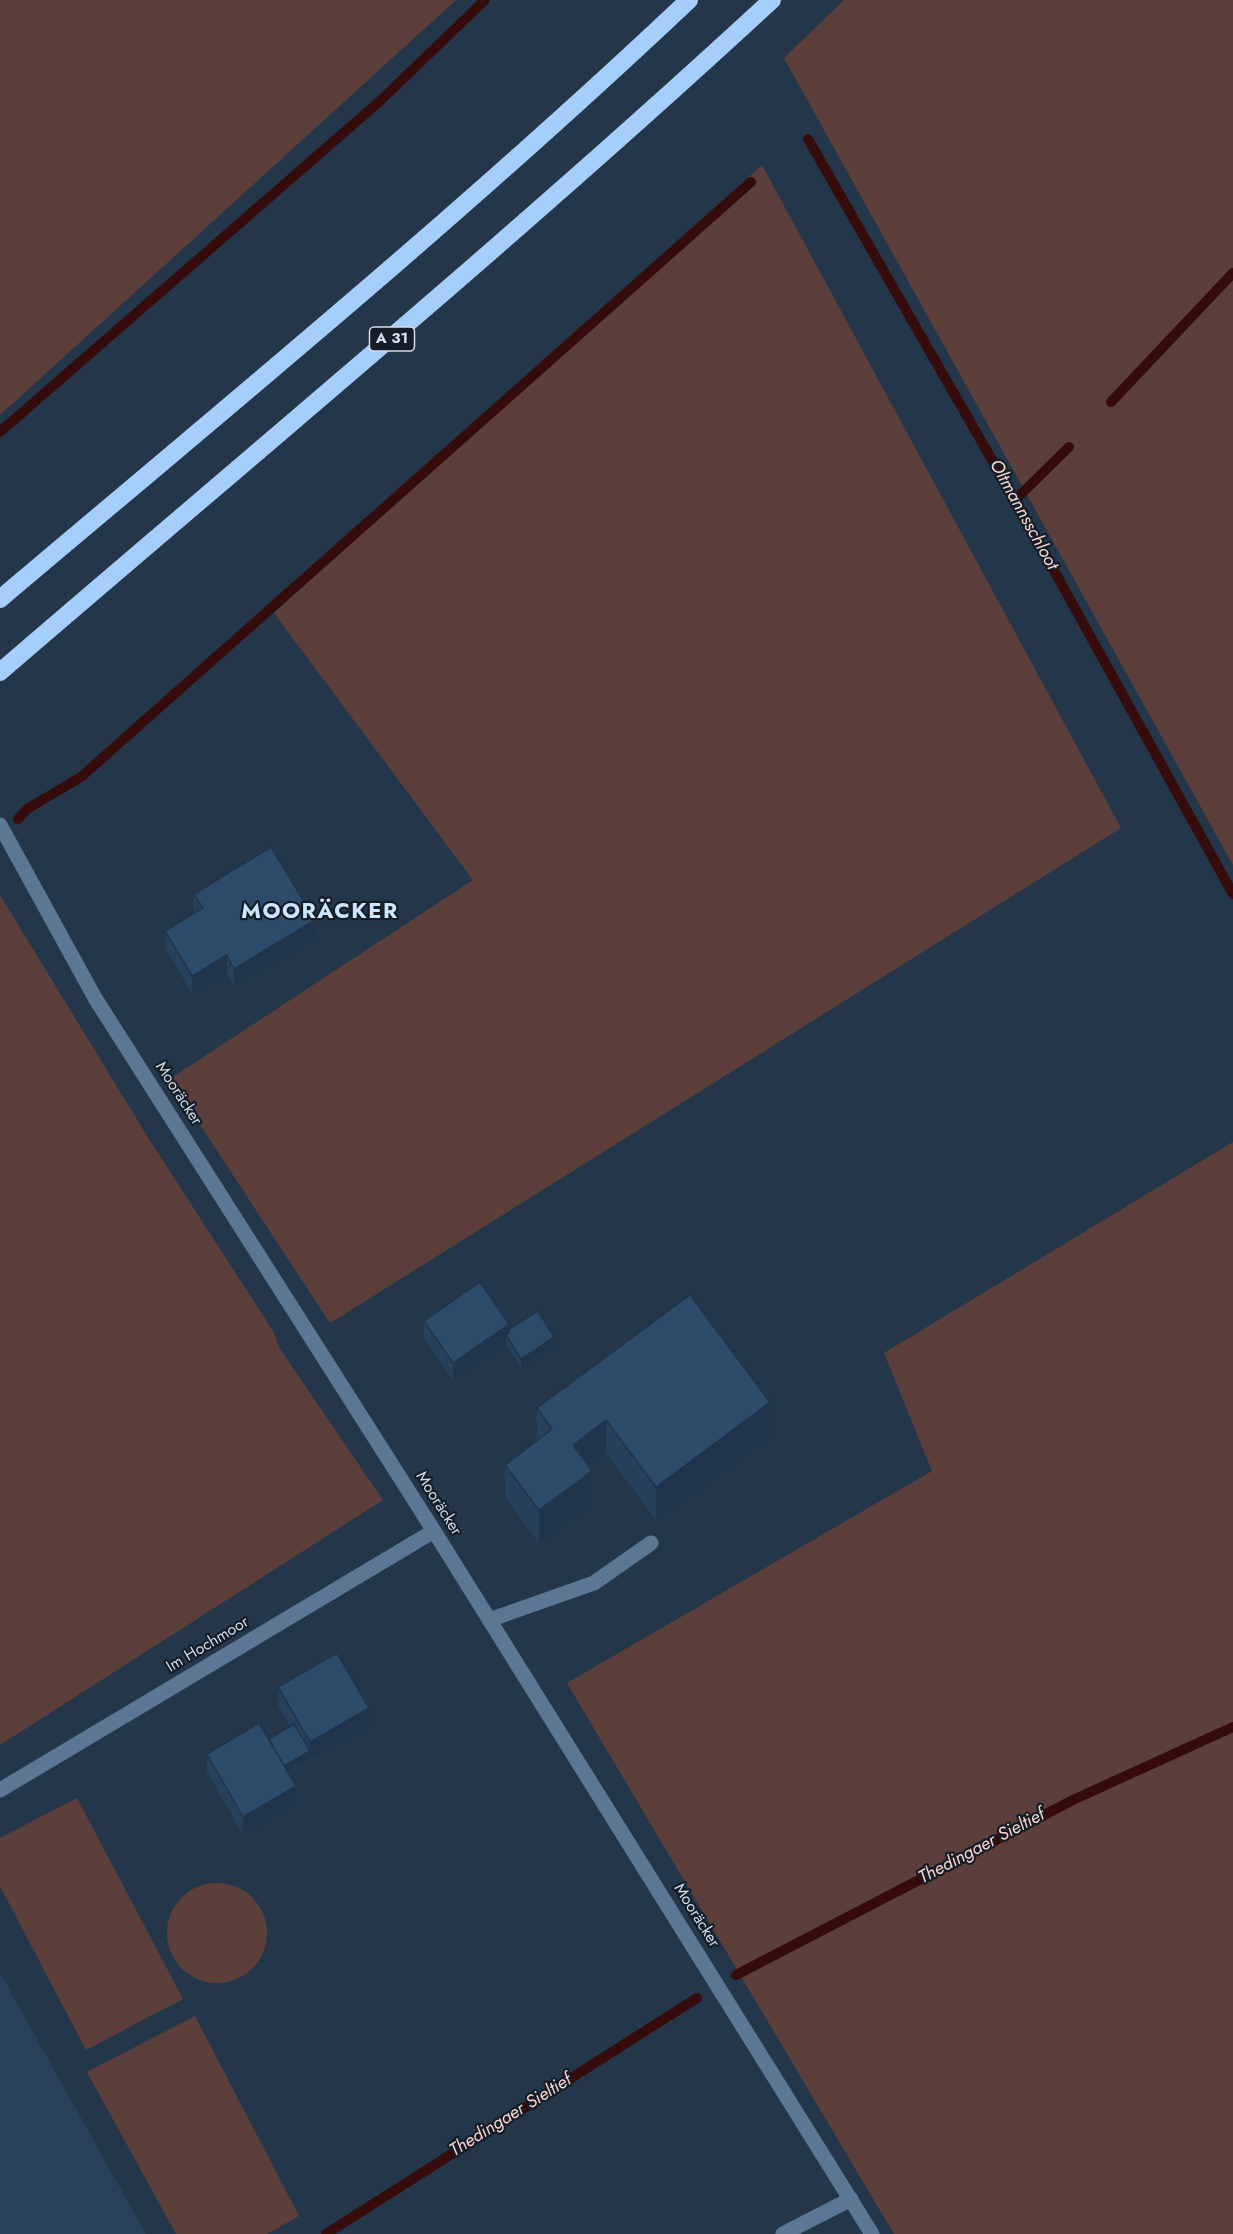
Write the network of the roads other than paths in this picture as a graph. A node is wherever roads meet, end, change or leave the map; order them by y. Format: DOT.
graph roads {
  1 [pos="689,0"];
  2 [pos="772,0"];
  3 [pos="0,599"];
  4 [pos="2,670"];
  5 [pos="0,825"];
  6 [pos="434,1531"];
  7 [pos="651,1543"];
  8 [pos="489,1620"];
  9 [pos="0,1790"];
  10 [pos="851,2199"];
  11 [pos="783,2234"];
  12 [pos="872,2234"];
  1 -- 3 [label="highway"];
  2 -- 4 [label="highway, A 31"];
  5 -- 6 [label="street, Mooräcker"];
  6 -- 8 [label="street, Mooräcker"];
  6 -- 9 [label="street, Im Hochmoor"];
  7 -- 8 [label="street"];
  8 -- 10 [label="street, Mooräcker"];
  10 -- 11 [label="street"];
  10 -- 12 [label="street, Mooräcker"];
}
